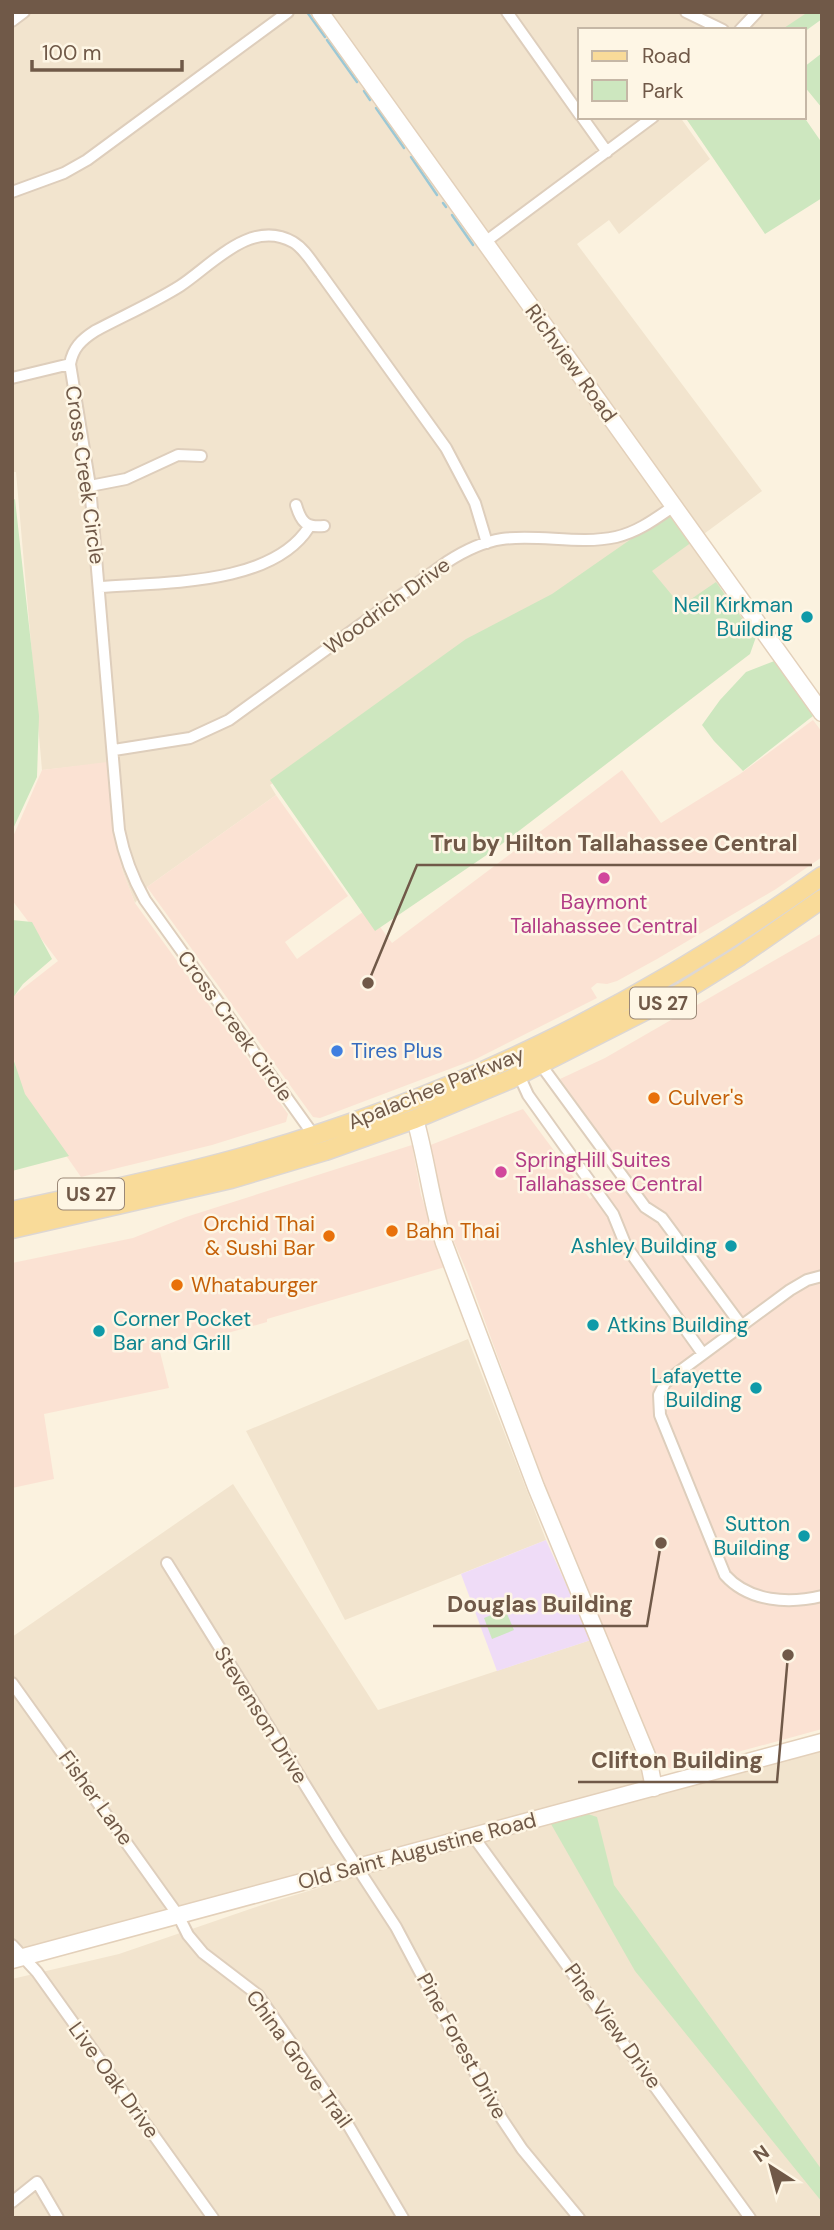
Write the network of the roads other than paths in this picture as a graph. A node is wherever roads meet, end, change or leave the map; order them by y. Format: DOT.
graph roads {
  1 [pos="24,12"];
  2 [pos="288,12"];
  3 [pos="320,12"];
  4 [pos="507,12"];
  5 [pos="687,12"];
  6 [pos="757,12"];
  7 [pos="12,21"];
  8 [pos="719,28"];
  9 [pos="742,28"];
  10 [pos="578,112"];
  11 [pos="583,119"];
  12 [pos="650,119"];
  13 [pos="607,152"];
  14 [pos="12,192"];
  15 [pos="485,242"];
  16 [pos="71,369"];
  17 [pos="12,377"];
  18 [pos="201,456"];
  19 [pos="90,486"];
  20 [pos="296,505"];
  21 [pos="674,506"];
  22 [pos="324,526"];
  23 [pos="309,527"];
  24 [pos="487,543"];
  25 [pos="100,587"];
  26 [pos="822,713"];
  27 [pos="114,750"];
  28 [pos="822,876"];
  29 [pos="822,899"];
  30 [pos="728,941"];
  31 [pos="708,976"];
  32 [pos="541,1065"];
  33 [pos="518,1066"];
  34 [pos="415,1119"];
  35 [pos="314,1135"];
  36 [pos="325,1151"];
  37 [pos="12,1211"];
  38 [pos="12,1229"];
  39 [pos="822,1276"];
  40 [pos="741,1325"];
  41 [pos="702,1354"];
  42 [pos="167,1563"];
  43 [pos="822,1596"];
  44 [pos="12,1683"];
  45 [pos="822,1742"];
  46 [pos="654,1788"];
  47 [pos="473,1836"];
  48 [pos="357,1867"];
  49 [pos="178,1915"];
  50 [pos="16,1954"];
  51 [pos="12,2202"];
  52 [pos="58,2218"];
  53 [pos="213,2218"];
  54 [pos="403,2218"];
  55 [pos="579,2218"];
  56 [pos="750,2218"];
  1 -- 7 [label="street"];
  2 -- 14 [label="street"];
  3 -- 15 [label="street, Richview Road"];
  4 -- 10 [label="street"];
  5 -- 8 [label="street"];
  6 -- 9 [label="street"];
  11 -- 13 [label="street"];
  12 -- 13 [label="street"];
  13 -- 15 [label="street"];
  15 -- 21 [label="street, Richview Road"];
  16 -- 17 [label="street"];
  16 -- 19 [label="street, Cross Creek Circle"];
  16 -- 24 [label="street, Cross Creek Circle"];
  18 -- 19 [label="street"];
  19 -- 25 [label="street, Cross Creek Circle"];
  20 -- 23 [label="street"];
  21 -- 24 [label="street, Woodrich Drive"];
  21 -- 26 [label="street, Richview Road"];
  22 -- 23 [label="street"];
  23 -- 25 [label="street"];
  24 -- 27 [label="street, Woodrich Drive"];
  25 -- 27 [label="street, Cross Creek Circle"];
  27 -- 35 [label="street, Cross Creek Circle"];
  28 -- 30 [label="main road, Apalachee Parkway / US 27"];
  29 -- 31 [label="main road, Apalachee Parkway / US 27"];
  30 -- 31 [label="main road"];
  30 -- 33 [label="main road, Apalachee Parkway / US 27"];
  31 -- 32 [label="main road, Apalachee Parkway / US 27"];
  32 -- 33 [label="main road, Apalachee Parkway / US 27"];
  32 -- 40 [label="street"];
  33 -- 34 [label="main road, Apalachee Parkway / US 27"];
  33 -- 35 [label="main road, Apalachee Parkway / US 27"];
  33 -- 41 [label="street"];
  34 -- 36 [label="main road, Apalachee Parkway / US 27"];
  34 -- 46 [label="street"];
  35 -- 36 [label="street, Cross Creek Circle"];
  35 -- 37 [label="main road, Apalachee Parkway / US 27"];
  36 -- 38 [label="main road, Apalachee Parkway / US 27"];
  39 -- 40 [label="street"];
  40 -- 41 [label="street"];
  41 -- 43 [label="street"];
  42 -- 48 [label="street, Stevenson Drive"];
  44 -- 49 [label="street, Fisher Lane"];
  45 -- 46 [label="street, Old Saint Augustine Road"];
  46 -- 47 [label="street, Old Saint Augustine Road"];
  47 -- 48 [label="street, Old Saint Augustine Road"];
  47 -- 56 [label="street, Pine View Drive"];
  48 -- 49 [label="street, Old Saint Augustine Road"];
  48 -- 55 [label="street, Pine Forest Drive"];
  49 -- 50 [label="street, Old Saint Augustine Road"];
  49 -- 54 [label="street, China Grove Trail"];
  50 -- 53 [label="street, Live Oak Drive"];
  51 -- 52 [label="street"];
}
